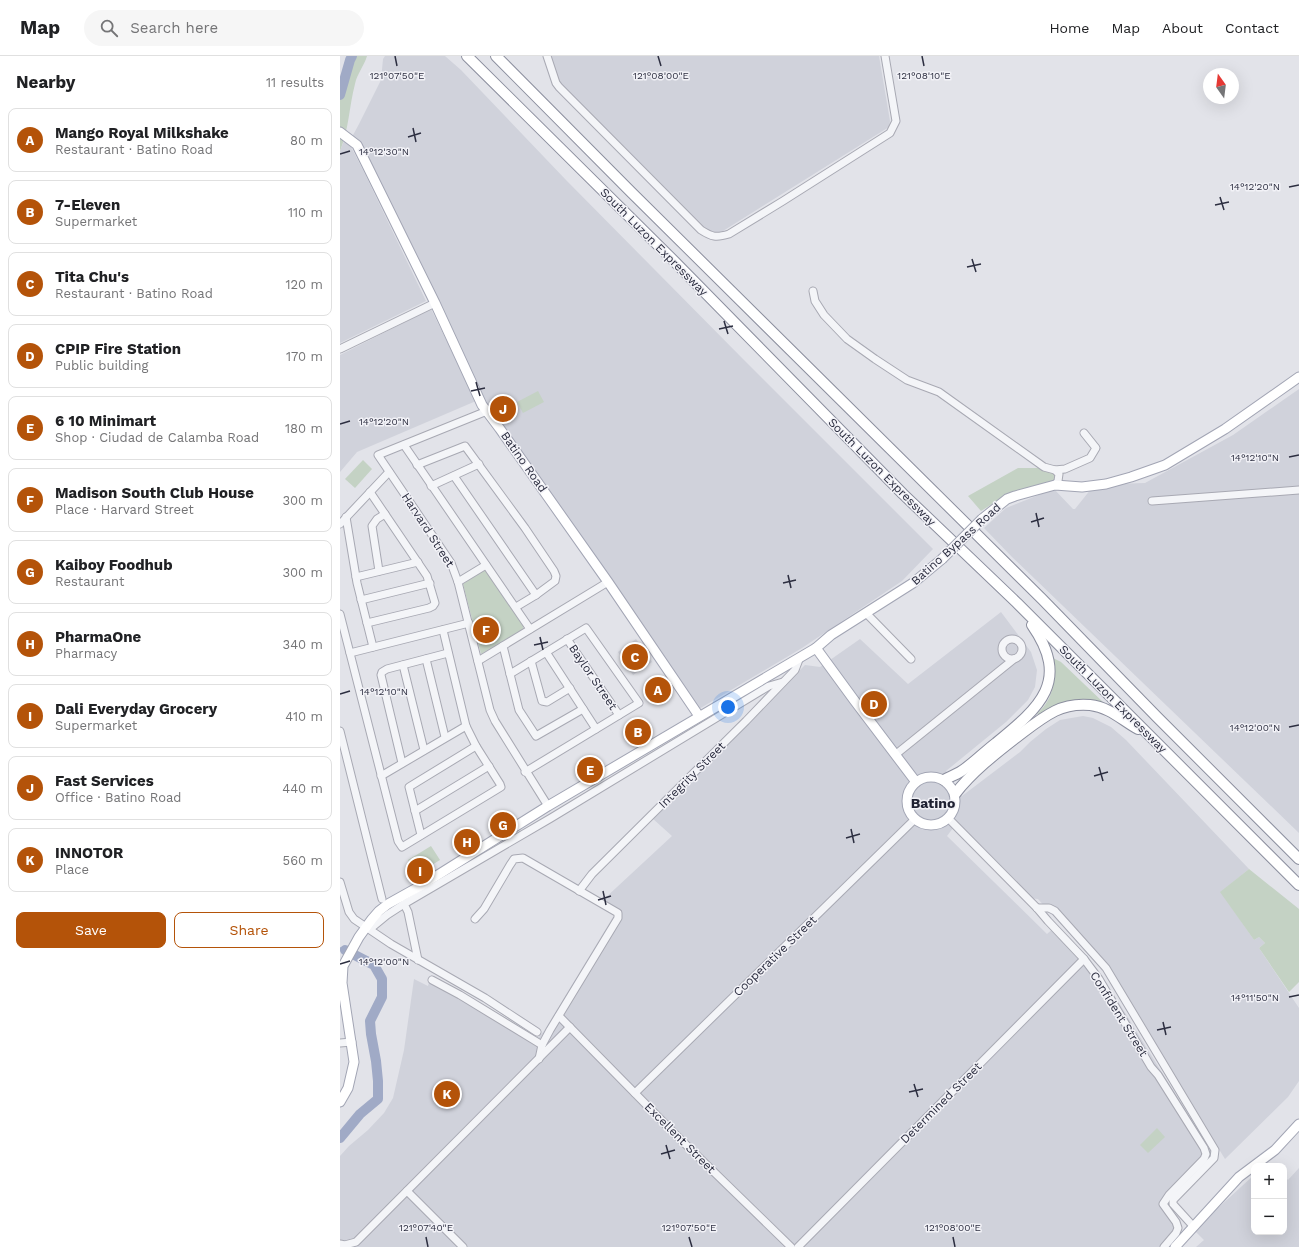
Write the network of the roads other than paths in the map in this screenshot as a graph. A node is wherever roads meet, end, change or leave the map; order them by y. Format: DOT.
graph roads {
  1 [pos="467,56"];
  2 [pos="496,56"];
  3 [pos="547,56"];
  4 [pos="885,56"];
  5 [pos="343,134"];
  6 [pos="813,291"];
  7 [pos="435,303"];
  8 [pos="340,349"];
  9 [pos="1299,377"];
  10 [pos="487,411"];
  11 [pos="1084,434"];
  12 [pos="404,445"];
  13 [pos="479,464"];
  14 [pos="417,465"];
  15 [pos="1055,470"];
  16 [pos="389,472"];
  17 [pos="454,476"];
  18 [pos="1056,485"];
  19 [pos="431,486"];
  20 [pos="1299,490"];
  21 [pos="370,492"];
  22 [pos="1152,501"];
  23 [pos="385,514"];
  24 [pos="346,517"];
  25 [pos="340,524"];
  26 [pos="418,562"];
  27 [pos="486,565"];
  28 [pos="379,571"];
  29 [pos="356,577"];
  30 [pos="458,582"];
  31 [pos="608,582"];
  32 [pos="430,583"];
  33 [pos="536,595"];
  34 [pos="361,600"];
  35 [pos="1017,603"];
  36 [pos="516,607"];
  37 [pos="866,613"];
  38 [pos="340,614"];
  39 [pos="367,623"];
  40 [pos="469,623"];
  41 [pos="530,629"];
  42 [pos="443,630"];
  43 [pos="567,639"];
  44 [pos="503,646"];
  45 [pos="373,647"];
  46 [pos="816,648"];
  47 [pos="546,652"];
  48 [pos="350,653"];
  49 [pos="448,654"];
  50 [pos="800,657"];
  51 [pos="426,659"];
  52 [pos="911,659"];
  53 [pos="1014,659"];
  54 [pos="478,661"];
  55 [pos="531,661"];
  56 [pos="403,665"];
  57 [pos="510,674"];
  58 [pos="783,682"];
  59 [pos="570,688"];
  60 [pos="583,709"];
  61 [pos="619,715"];
  62 [pos="699,716"];
  63 [pos="466,726"];
  64 [pos="596,729"];
  65 [pos="340,732"];
  66 [pos="1150,736"];
  67 [pos="445,737"];
  68 [pos="476,746"];
  69 [pos="424,750"];
  70 [pos="895,755"];
  71 [pos="402,763"];
  72 [pos="490,766"];
  73 [pos="526,772"];
  74 [pos="381,776"];
  75 [pos="944,780"];
  76 [pos="916,782"];
  77 [pos="955,794"];
  78 [pos="548,806"];
  79 [pos="415,811"];
  80 [pos="948,818"];
  81 [pos="915,819"];
  82 [pos="421,835"];
  83 [pos="1299,859"];
  84 [pos="340,882"];
  85 [pos="1299,885"];
  86 [pos="579,891"];
  87 [pos="382,899"];
  88 [pos="404,904"];
  89 [pos="1038,908"];
  90 [pos="475,919"];
  91 [pos="368,928"];
  92 [pos="1084,959"];
  93 [pos="418,960"];
  94 [pos="432,980"];
  95 [pos="560,1016"];
  96 [pos="570,1027"];
  97 [pos="537,1032"];
  98 [pos="352,1042"];
  99 [pos="340,1043"];
  100 [pos="542,1045"];
  101 [pos="538,1059"];
  102 [pos="635,1093"];
  103 [pos="340,1102"];
  104 [pos="1299,1124"];
  105 [pos="407,1191"];
  106 [pos="1193,1226"];
  107 [pos="340,1244"];
  108 [pos="463,1247"];
  109 [pos="791,1247"];
  110 [pos="798,1247"];
  111 [pos="1164,1247"];
  112 [pos="1175,1247"];
  1 -- 35 [label="highway, South Luzon Expressway"];
  2 -- 83 [label="highway, South Luzon Expressway"];
  3 -- 4 [label="street"];
  5 -- 7 [label="main road, Batino Road"];
  6 -- 15 [label="street"];
  7 -- 8 [label="street"];
  7 -- 10 [label="main road, Batino Road"];
  9 -- 18 [label="main road, Batino Bypass Road"];
  10 -- 12 [label="street"];
  10 -- 31 [label="main road, Batino Road"];
  11 -- 15 [label="street"];
  12 -- 14 [label="street"];
  12 -- 16 [label="street, Harvard Street"];
  13 -- 14 [label="street"];
  13 -- 17 [label="street"];
  13 -- 33 [label="street"];
  14 -- 19 [label="street"];
  15 -- 18 [label="street"];
  16 -- 21 [label="street"];
  16 -- 30 [label="street, Harvard Street"];
  17 -- 19 [label="street"];
  17 -- 33 [label="street"];
  18 -- 37 [label="main road, Batino Bypass Road, bridge"];
  19 -- 27 [label="street"];
  20 -- 22 [label="street"];
  21 -- 23 [label="street"];
  21 -- 24 [label="street"];
  23 -- 26 [label="street"];
  23 -- 28 [label="street"];
  24 -- 25 [label="street"];
  24 -- 29 [label="street"];
  26 -- 28 [label="street"];
  26 -- 32 [label="street"];
  27 -- 30 [label="street"];
  27 -- 36 [label="street"];
  28 -- 29 [label="street"];
  29 -- 34 [label="street"];
  30 -- 40 [label="street, Harvard Street"];
  31 -- 41 [label="street"];
  31 -- 62 [label="main road, Batino Road"];
  32 -- 34 [label="street"];
  32 -- 39 [label="street"];
  33 -- 36 [label="street"];
  34 -- 39 [label="street"];
  35 -- 66 [label="highway, South Luzon Expressway"];
  35 -- 75 [label="highway"];
  36 -- 41 [label="street"];
  37 -- 46 [label="main road, Batino Bypass Road"];
  37 -- 52 [label="street"];
  38 -- 48 [label="street"];
  39 -- 45 [label="street"];
  40 -- 42 [label="street"];
  40 -- 54 [label="street, Harvard Street"];
  41 -- 44 [label="street"];
  42 -- 45 [label="street"];
  42 -- 49 [label="street"];
  43 -- 47 [label="street"];
  43 -- 61 [label="street, Baylor Street"];
  43 -- 61 [label="street"];
  44 -- 54 [label="street"];
  44 -- 57 [label="street"];
  45 -- 48 [label="street"];
  46 -- 50 [label="main road, Batino Bypass Road"];
  46 -- 70 [label="main road"];
  47 -- 55 [label="street"];
  47 -- 59 [label="street"];
  48 -- 74 [label="street"];
  49 -- 51 [label="street"];
  49 -- 63 [label="street"];
  50 -- 58 [label="street, Integrity Street"];
  50 -- 62 [label="main road, Batino Bypass Road"];
  51 -- 56 [label="street"];
  51 -- 67 [label="street"];
  53 -- 70 [label="street"];
  54 -- 73 [label="street, Harvard Street"];
  55 -- 57 [label="street"];
  55 -- 59 [label="street"];
  56 -- 69 [label="street"];
  56 -- 71 [label="street"];
  57 -- 60 [label="street"];
  58 -- 86 [label="street, Integrity Street"];
  58 -- 88 [label="street"];
  59 -- 60 [label="street"];
  60 -- 64 [label="street"];
  61 -- 64 [label="street"];
  62 -- 78 [label="main road, Batino Bypass Road"];
  63 -- 67 [label="street"];
  63 -- 68 [label="street"];
  64 -- 73 [label="street"];
  65 -- 87 [label="street"];
  66 -- 77 [label="highway"];
  66 -- 85 [label="highway, South Luzon Expressway"];
  67 -- 69 [label="street"];
  68 -- 72 [label="street"];
  68 -- 79 [label="street"];
  69 -- 71 [label="street"];
  70 -- 76 [label="main road"];
  71 -- 74 [label="street"];
  72 -- 79 [label="street"];
  72 -- 82 [label="street"];
  73 -- 78 [label="street, Harvard Street"];
  74 -- 82 [label="street"];
  75 -- 76 [label="main road"];
  75 -- 77 [label="main road"];
  76 -- 81 [label="main road"];
  77 -- 80 [label="main road"];
  78 -- 91 [label="main road, Batino Bypass Road"];
  79 -- 82 [label="street"];
  80 -- 81 [label="main road"];
  80 -- 89 [label="street, Confident Street"];
  81 -- 102 [label="street, Cooperative Street"];
  84 -- 91 [label="street"];
  86 -- 90 [label="street"];
  86 -- 95 [label="street"];
  88 -- 91 [label="street"];
  88 -- 93 [label="street"];
  89 -- 92 [label="street, Confident Street"];
  89 -- 106 [label="street"];
  91 -- 93 [label="street"];
  91 -- 98 [label="main road, Batino Bypass Road"];
  92 -- 110 [label="street, Determined Street"];
  92 -- 111 [label="street, Confident Street"];
  93 -- 97 [label="street"];
  94 -- 100 [label="street"];
  95 -- 96 [label="street, Excellent Street"];
  95 -- 100 [label="street"];
  96 -- 101 [label="street"];
  96 -- 102 [label="street, Excellent Street"];
  98 -- 99 [label="street"];
  98 -- 103 [label="main road"];
  100 -- 101 [label="street"];
  101 -- 105 [label="street"];
  102 -- 109 [label="street, Excellent Street"];
  104 -- 106 [label="main road"];
  105 -- 107 [label="street"];
  105 -- 108 [label="street"];
  106 -- 112 [label="main road"];
}
